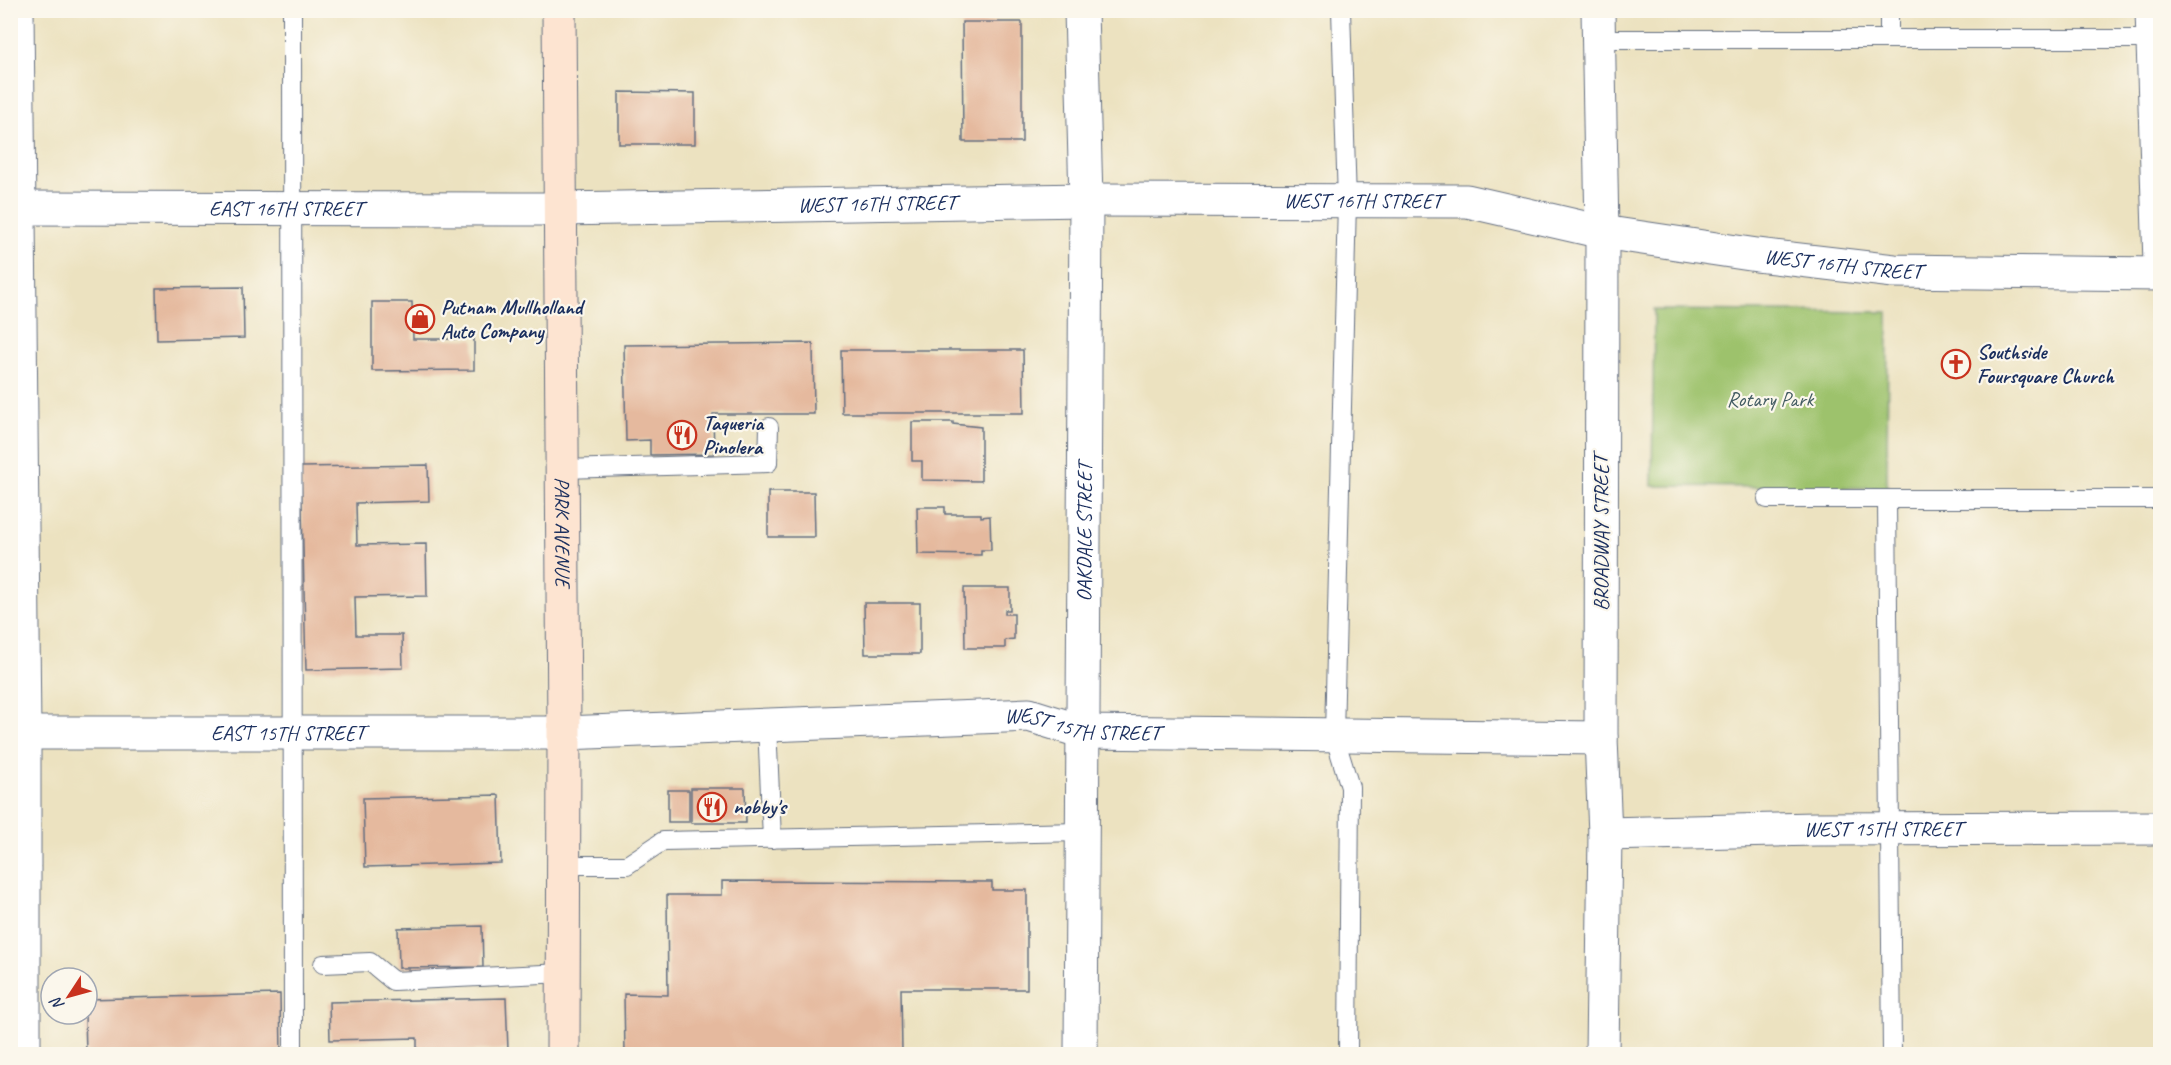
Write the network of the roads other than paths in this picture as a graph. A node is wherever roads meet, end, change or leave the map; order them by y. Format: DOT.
graph roads {
  1 [pos="17,10"];
  2 [pos="292,10"];
  3 [pos="559,10"];
  4 [pos="1081,10"];
  5 [pos="1341,10"];
  6 [pos="1889,10"];
  7 [pos="1599,25"];
  8 [pos="2155,29"];
  9 [pos="1889,39"];
  10 [pos="1086,200"];
  11 [pos="1347,201"];
  12 [pos="15,208"];
  13 [pos="292,208"];
  14 [pos="560,208"];
  15 [pos="1602,232"];
  16 [pos="2160,264"];
  17 [pos="2160,274"];
  18 [pos="769,427"];
  19 [pos="563,469"];
  20 [pos="1887,499"];
  21 [pos="2160,499"];
  22 [pos="1767,500"];
  23 [pos="768,724"];
  24 [pos="564,732"];
  25 [pos="1083,732"];
  26 [pos="17,733"];
  27 [pos="293,733"];
  28 [pos="1334,735"];
  29 [pos="1601,738"];
  30 [pos="1890,828"];
  31 [pos="2160,828"];
  32 [pos="1082,832"];
  33 [pos="1605,834"];
  34 [pos="772,839"];
  35 [pos="564,865"];
  36 [pos="323,964"];
  37 [pos="564,973"];
  38 [pos="24,1054"];
  39 [pos="293,1054"];
  40 [pos="564,1054"];
  41 [pos="1081,1054"];
  42 [pos="1348,1054"];
  43 [pos="1602,1054"];
  44 [pos="1892,1054"];
  1 -- 12 [label="street"];
  2 -- 13 [label="lane"];
  3 -- 14 [label="main road, PARK AVENUE"];
  4 -- 10 [label="street, OAKDALE STREET"];
  5 -- 11 [label="lane"];
  6 -- 9 [label="lane"];
  7 -- 9 [label="lane"];
  7 -- 15 [label="street, BROADWAY STREET"];
  8 -- 9 [label="lane"];
  8 -- 16 [label="street"];
  10 -- 11 [label="street, WEST 16TH STREET"];
  10 -- 14 [label="street, WEST 16TH STREET"];
  10 -- 25 [label="street, OAKDALE STREET"];
  11 -- 15 [label="street, WEST 16TH STREET"];
  11 -- 28 [label="lane"];
  12 -- 13 [label="street, EAST 16TH STREET"];
  12 -- 26 [label="street"];
  13 -- 14 [label="street, EAST 16TH STREET"];
  13 -- 27 [label="lane"];
  14 -- 19 [label="main road, PARK AVENUE"];
  15 -- 17 [label="street, WEST 16TH STREET"];
  15 -- 29 [label="street, BROADWAY STREET"];
  18 -- 19 [label="lane"];
  19 -- 24 [label="main road, PARK AVENUE"];
  20 -- 21 [label="lane"];
  20 -- 22 [label="lane"];
  20 -- 30 [label="lane"];
  23 -- 24 [label="street, WEST 15TH STREET"];
  23 -- 25 [label="street, WEST 15TH STREET"];
  23 -- 34 [label="lane"];
  24 -- 27 [label="street, EAST 15TH STREET"];
  24 -- 35 [label="main road, PARK AVENUE"];
  25 -- 28 [label="street, WEST 15TH STREET"];
  25 -- 32 [label="street, OAKDALE STREET"];
  26 -- 27 [label="street, EAST 15TH STREET"];
  26 -- 38 [label="street"];
  27 -- 39 [label="lane"];
  28 -- 29 [label="street, WEST 15TH STREET"];
  28 -- 42 [label="lane"];
  29 -- 33 [label="street, BROADWAY STREET"];
  30 -- 31 [label="street, WEST 15TH STREET"];
  30 -- 33 [label="street, WEST 15TH STREET"];
  30 -- 44 [label="lane"];
  32 -- 34 [label="lane"];
  32 -- 41 [label="street, OAKDALE STREET"];
  33 -- 43 [label="street, BROADWAY STREET"];
  34 -- 35 [label="lane"];
  35 -- 37 [label="main road, PARK AVENUE"];
  36 -- 37 [label="lane"];
  37 -- 40 [label="main road, PARK AVENUE"];
}
